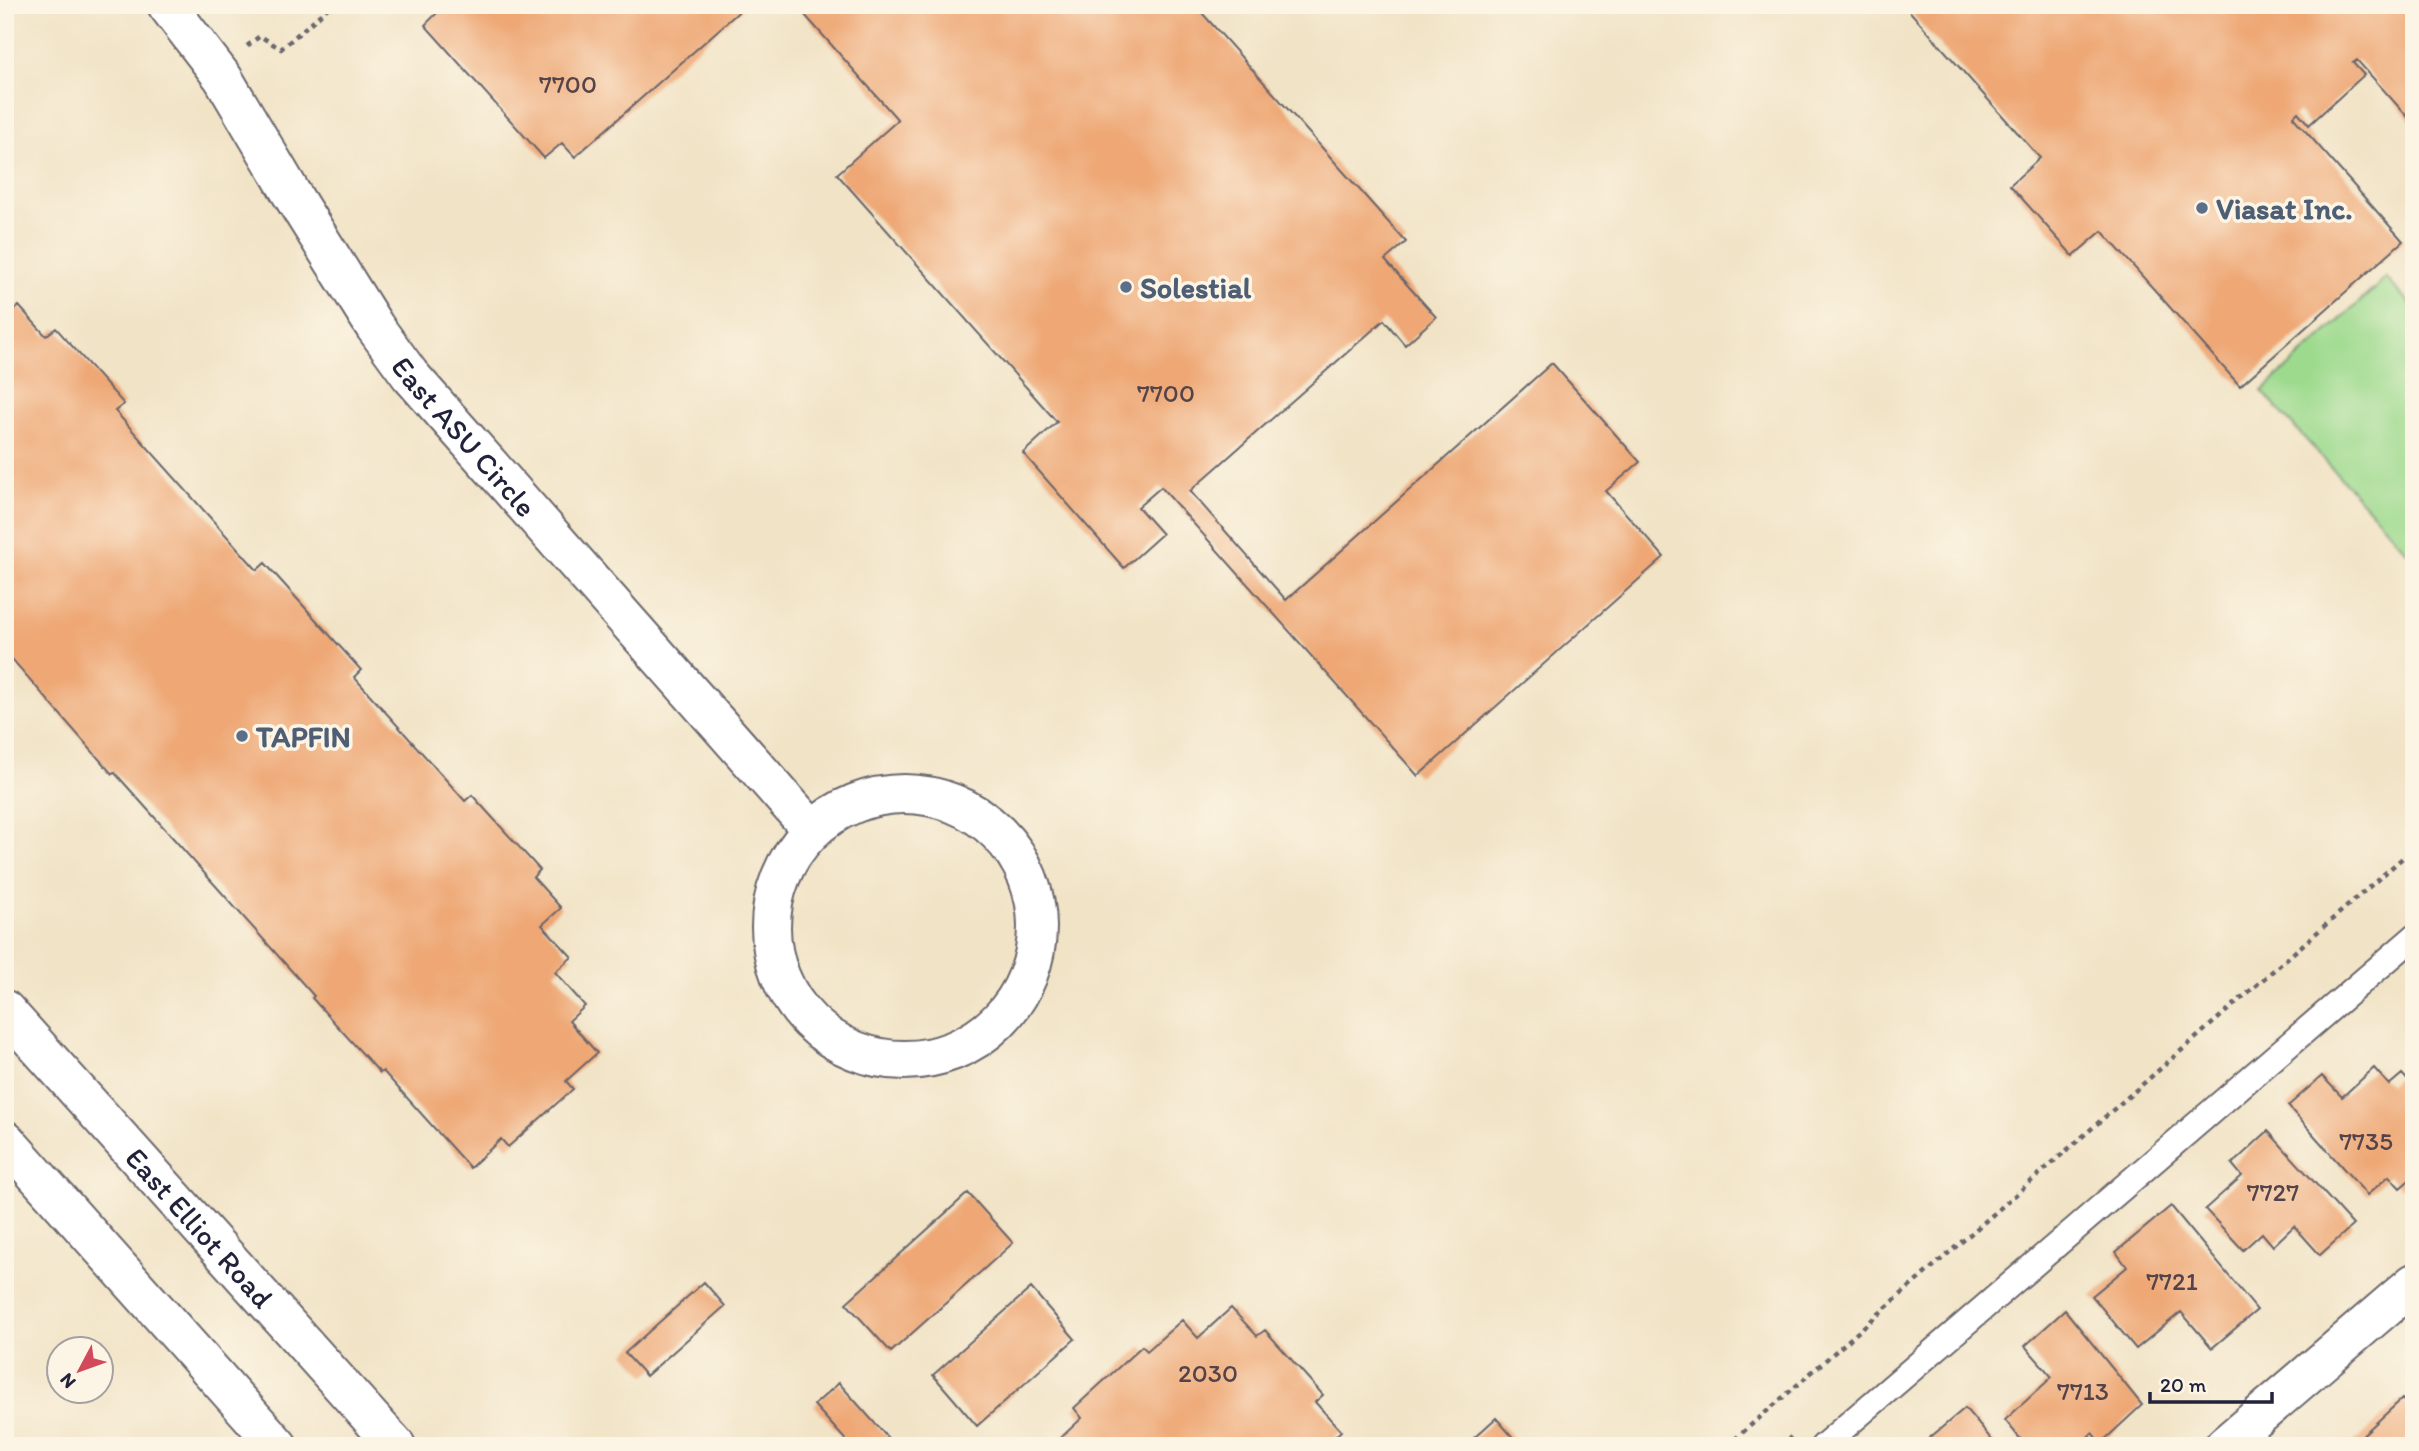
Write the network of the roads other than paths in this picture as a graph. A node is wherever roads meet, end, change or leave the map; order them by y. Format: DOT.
graph roads {
  1 [pos="167,5"];
  2 [pos="811,829"];
  3 [pos="2414,937"];
  4 [pos="5,1010"];
  5 [pos="5,1140"];
  6 [pos="2414,1283"];
  7 [pos="2232,1443"];
  8 [pos="278,1446"];
  9 [pos="396,1446"];
  10 [pos="1823,1446"];
  1 -- 2 [label="street, East ASU Circle"];
  2 -- 2 [label="street"];
  3 -- 10 [label="lane"];
  4 -- 9 [label="street, East Elliot Road"];
  5 -- 8 [label="street"];
  6 -- 7 [label="street"];
}
